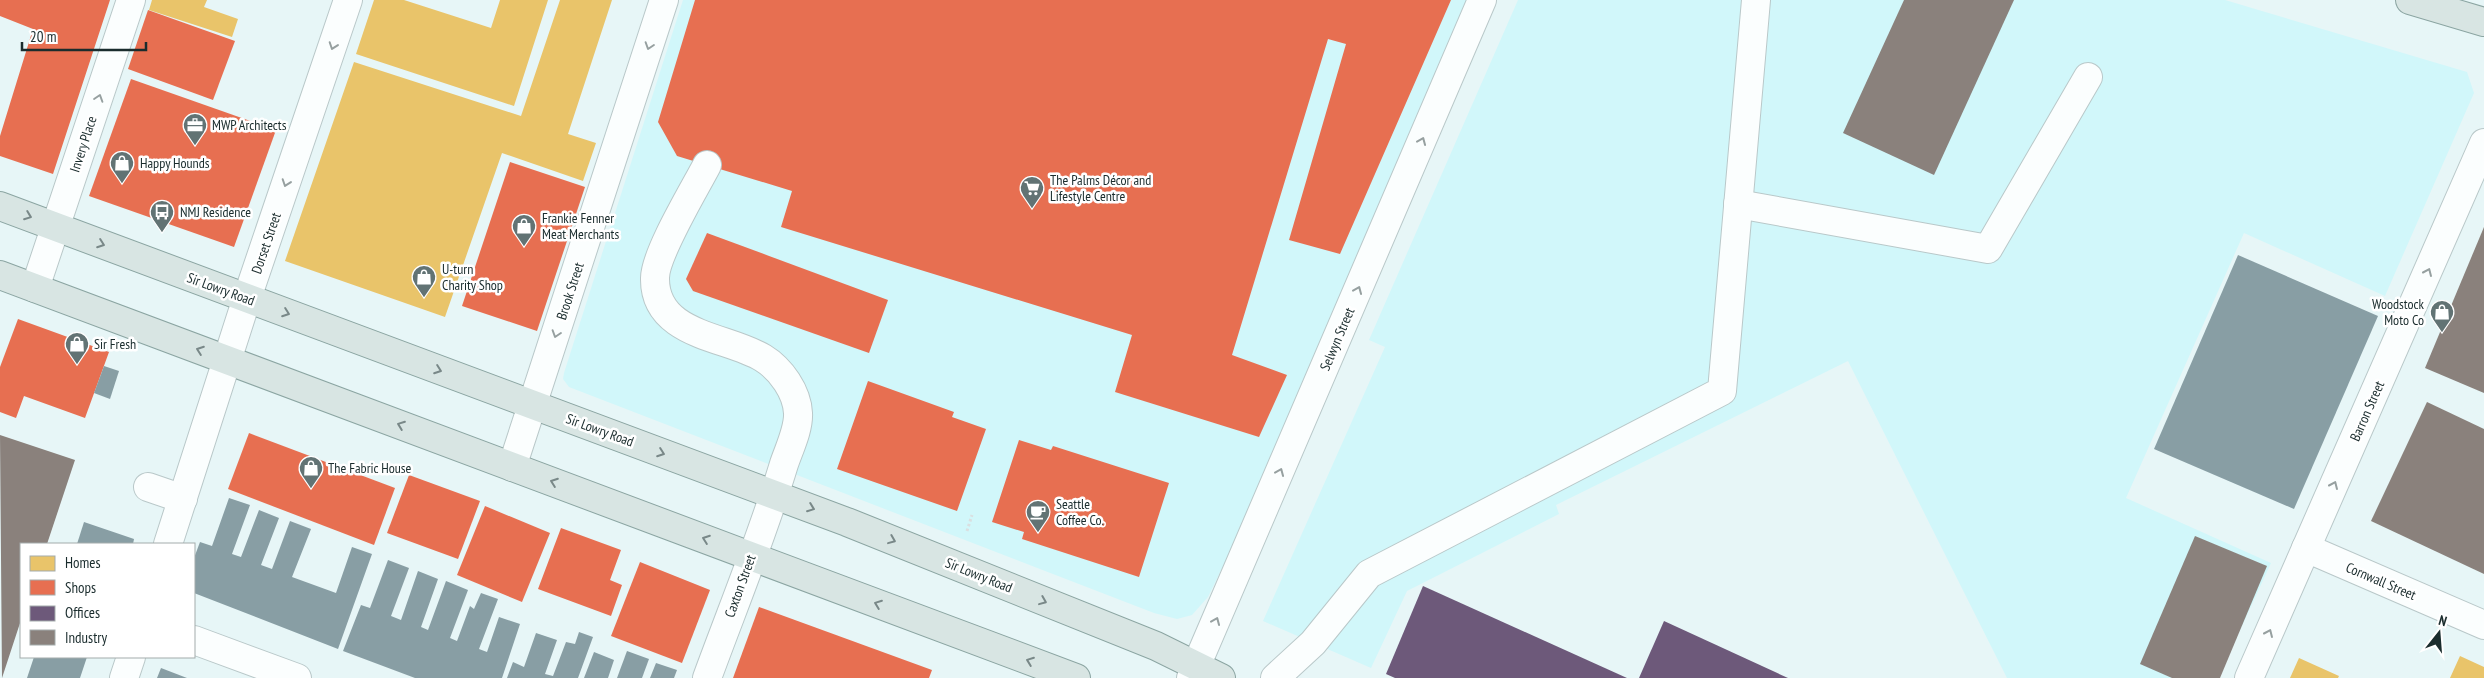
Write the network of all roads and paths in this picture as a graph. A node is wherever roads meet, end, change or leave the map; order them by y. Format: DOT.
graph roads {
  1 [pos="131,0"];
  2 [pos="348,0"];
  3 [pos="664,0"];
  4 [pos="1482,0"];
  5 [pos="1756,0"];
  6 [pos="2410,0"];
  7 [pos="2484,22"];
  8 [pos="2088,77"];
  9 [pos="2484,143"];
  10 [pos="707,165"];
  11 [pos="1738,204"];
  12 [pos="0,206"];
  13 [pos="55,227"];
  14 [pos="0,275"];
  15 [pos="36,288"];
  16 [pos="247,298"];
  17 [pos="227,360"];
  18 [pos="533,405"];
  19 [pos="512,467"];
  20 [pos="148,487"];
  21 [pos="774,495"];
  22 [pos="182,499"];
  23 [pos="972,515"];
  24 [pos="967,531"];
  25 [pos="168,543"];
  26 [pos="2306,548"];
  27 [pos="752,556"];
  28 [pos="2484,625"];
  29 [pos="195,640"];
  30 [pos="131,658"];
  31 [pos="1194,672"];
  32 [pos="124,678"];
  33 [pos="297,678"];
  34 [pos="707,678"];
  35 [pos="1076,678"];
  36 [pos="1221,678"];
  37 [pos="1275,678"];
  38 [pos="2249,678"];
  13 -- 1 [label="street, Invery Place, one-way"];
  2 -- 16 [label="street, Dorset Street, one-way"];
  3 -- 18 [label="street, Brook Street, one-way"];
  31 -- 4 [label="street, Selwyn Street, one-way"];
  5 -- 11 [label="street"];
  6 -- 7 [label="main road"];
  8 -- 11 [label="street"];
  26 -- 9 [label="street, Barron Street, one-way"];
  10 -- 21 [label="street, Caxton Street"];
  11 -- 37 [label="street"];
  12 -- 13 [label="main road, Sir Lowry Road, one-way"];
  13 -- 15 [label="street, Invery Place"];
  13 -- 16 [label="main road, Sir Lowry Road, one-way"];
  14 -- 15 [label="main road"];
  17 -- 15 [label="main road, one-way"];
  16 -- 17 [label="street, Dorset Street"];
  16 -- 18 [label="main road, Sir Lowry Road, one-way"];
  19 -- 17 [label="main road, one-way"];
  17 -- 22 [label="street, Dorset Street"];
  18 -- 19 [label="street, Brook Street"];
  18 -- 21 [label="main road, Sir Lowry Road, one-way"];
  27 -- 19 [label="main road, one-way"];
  20 -- 22 [label="street"];
  21 -- 27 [label="street, Caxton Street"];
  21 -- 31 [label="main road, Sir Lowry Road, one-way"];
  22 -- 25 [label="street, Dorset Street"];
  23 -- 24 [label="path"];
  26 -- 28 [label="street, Cornwall Street"];
  38 -- 26 [label="street, Barron Street, one-way"];
  27 -- 34 [label="street, Caxton Street"];
  35 -- 27 [label="main road, one-way"];
  29 -- 33 [label="street"];
  30 -- 32 [label="street"];
  31 -- 36 [label="main road, Sir Lowry Road"];
}
